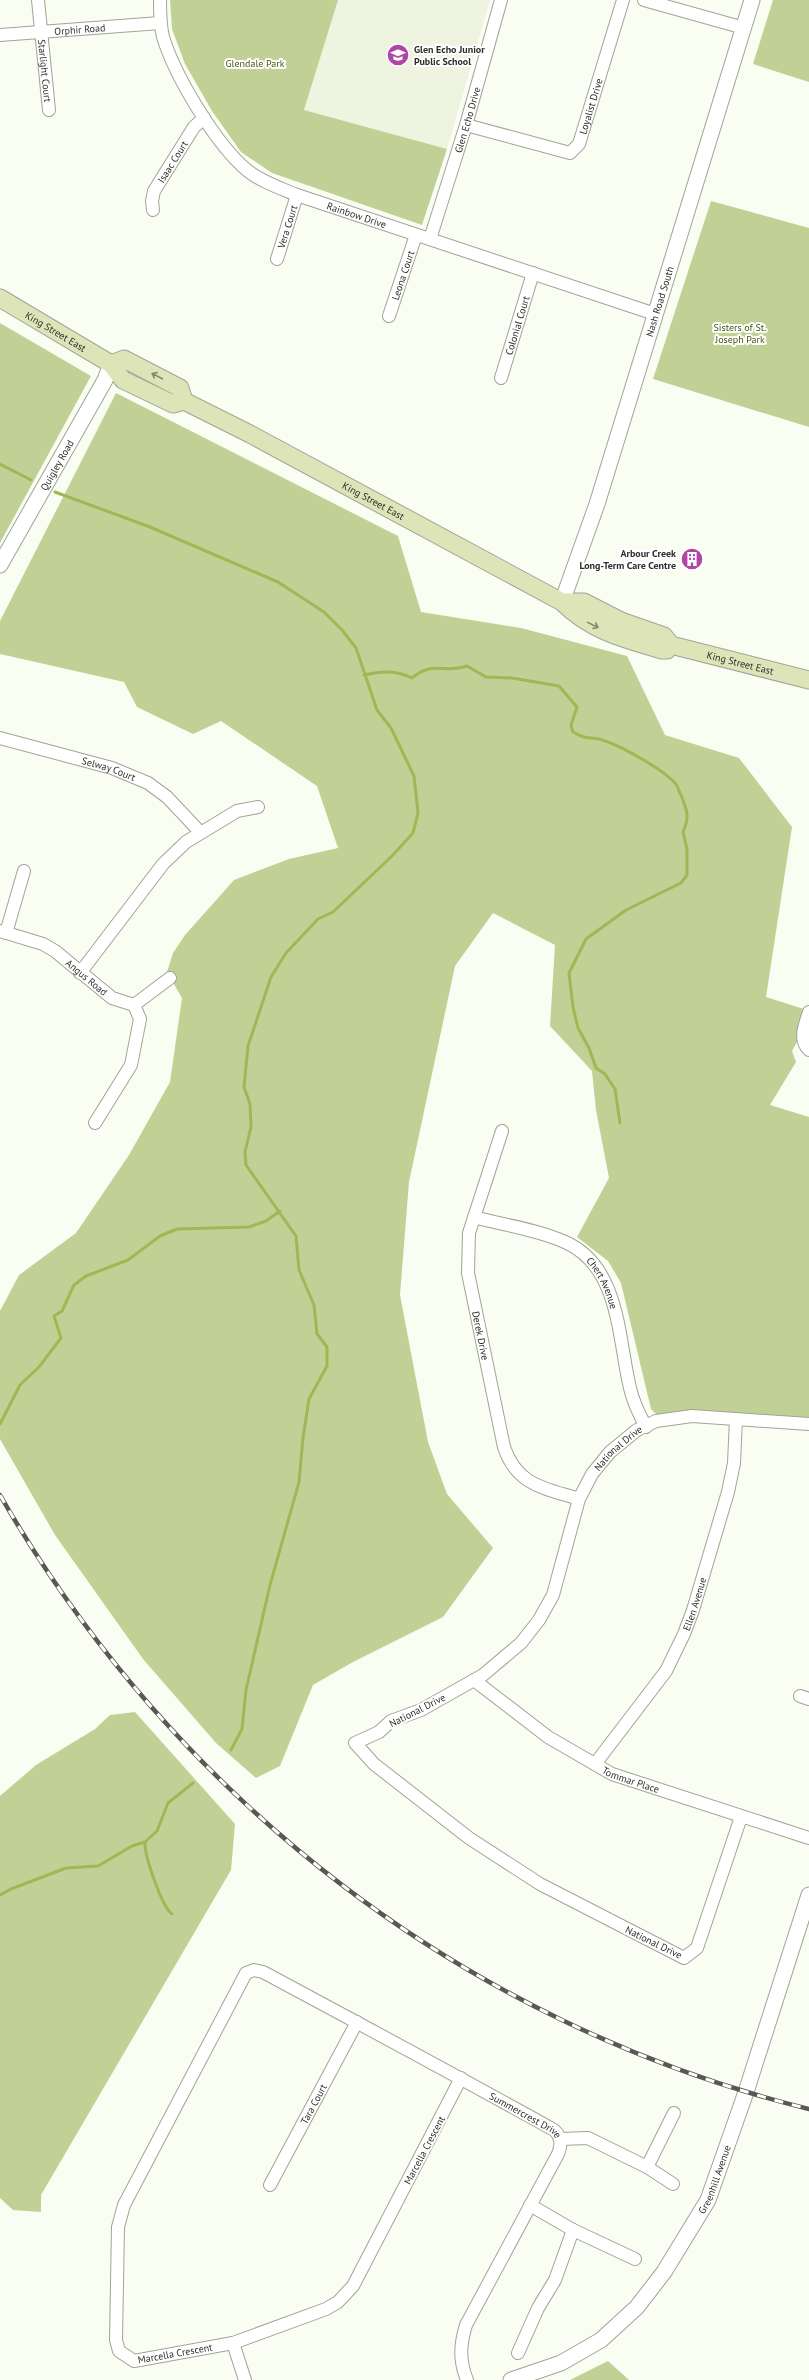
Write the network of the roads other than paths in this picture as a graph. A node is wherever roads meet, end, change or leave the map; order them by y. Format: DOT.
graph roads {
  1 [pos="38,0"];
  2 [pos="160,0"];
  3 [pos="501,0"];
  4 [pos="623,0"];
  5 [pos="644,0"];
  6 [pos="752,0"];
  7 [pos="160,23"];
  8 [pos="744,28"];
  9 [pos="40,32"];
  10 [pos="0,35"];
  11 [pos="49,110"];
  12 [pos="204,118"];
  13 [pos="466,125"];
  14 [pos="297,195"];
  15 [pos="153,210"];
  16 [pos="416,236"];
  17 [pos="430,239"];
  18 [pos="277,258"];
  19 [pos="533,273"];
  20 [pos="0,298"];
  21 [pos="655,314"];
  22 [pos="389,316"];
  23 [pos="111,364"];
  24 [pos="501,378"];
  25 [pos="0,565"];
  26 [pos="562,602"];
  27 [pos="809,680"];
  28 [pos="0,738"];
  29 [pos="258,808"];
  30 [pos="200,832"];
  31 [pos="24,871"];
  32 [pos="3,932"];
  33 [pos="80,973"];
  34 [pos="170,978"];
  35 [pos="134,1005"];
  36 [pos="809,1012"];
  37 [pos="809,1050"];
  38 [pos="96,1123"];
  39 [pos="502,1130"];
  40 [pos="474,1217"];
  41 [pos="736,1420"];
  42 [pos="809,1424"];
  43 [pos="646,1427"];
  44 [pos="579,1499"];
  45 [pos="474,1680"];
  46 [pos="595,1764"];
  47 [pos="741,1817"];
  48 [pos="809,1838"];
  49 [pos="809,1896"];
  50 [pos="254,1970"];
  51 [pos="357,2022"];
  52 [pos="461,2078"];
  53 [pos="674,2112"];
  54 [pos="560,2139"];
  55 [pos="647,2167"];
  56 [pos="673,2184"];
  57 [pos="270,2185"];
  58 [pos="530,2205"];
  59 [pos="573,2230"];
  60 [pos="635,2259"];
  61 [pos="234,2343"];
  62 [pos="518,2353"];
  63 [pos="245,2380"];
  64 [pos="467,2380"];
  65 [pos="511,2380"];
  1 -- 9 [label="street, Starlight Court"];
  2 -- 7 [label="street, Rainbow Drive"];
  3 -- 13 [label="street, Glen Echo Drive"];
  4 -- 13 [label="street, Loyalist Drive"];
  5 -- 8 [label="street"];
  6 -- 8 [label="street, Nash Road South"];
  7 -- 9 [label="street, Orphir Road"];
  7 -- 12 [label="street, Rainbow Drive"];
  8 -- 21 [label="street, Nash Road South"];
  9 -- 10 [label="street, Orphir Road"];
  9 -- 11 [label="street, Starlight Court"];
  12 -- 14 [label="street, Rainbow Drive"];
  12 -- 15 [label="street, Isaac Court"];
  13 -- 17 [label="street, Glen Echo Drive"];
  14 -- 16 [label="street, Rainbow Drive"];
  14 -- 18 [label="street, Vera Court"];
  16 -- 17 [label="street, Rainbow Drive"];
  16 -- 22 [label="street, Leona Court"];
  17 -- 19 [label="street, Rainbow Drive"];
  19 -- 21 [label="street, Rainbow Drive"];
  19 -- 24 [label="street, Colonial Court"];
  20 -- 23 [label="main road, King Street East"];
  21 -- 26 [label="street, Nash Road South"];
  23 -- 25 [label="street, Quigley Road"];
  23 -- 26 [label="main road, King Street East"];
  26 -- 27 [label="main road, King Street East"];
  28 -- 30 [label="street, Selway Court"];
  29 -- 30 [label="street"];
  30 -- 33 [label="street"];
  31 -- 32 [label="street"];
  32 -- 33 [label="street, Angus Road"];
  33 -- 35 [label="street, Angus Road"];
  34 -- 35 [label="street"];
  35 -- 38 [label="street"];
  36 -- 37 [label="street"];
  39 -- 40 [label="street, Derek Drive"];
  40 -- 43 [label="street, Chert Avenue"];
  40 -- 44 [label="street, Derek Drive"];
  41 -- 42 [label="street, National Drive"];
  41 -- 43 [label="street, National Drive"];
  41 -- 46 [label="street, Ellen Avenue"];
  43 -- 44 [label="street, National Drive"];
  44 -- 45 [label="street, National Drive"];
  45 -- 46 [label="street, Tommar Place"];
  45 -- 47 [label="street, National Drive"];
  46 -- 47 [label="street, Tommar Place"];
  47 -- 48 [label="street, Tommar Place"];
  49 -- 65 [label="street, Greenhill Avenue"];
  50 -- 51 [label="street, Summercrest Drive"];
  50 -- 61 [label="street, Marcella Crescent"];
  51 -- 52 [label="street, Summercrest Drive"];
  51 -- 57 [label="street, Tara Court"];
  52 -- 54 [label="street, Summercrest Drive"];
  52 -- 61 [label="street, Marcella Crescent"];
  53 -- 55 [label="street"];
  54 -- 55 [label="street"];
  54 -- 58 [label="street, Summercrest Drive"];
  55 -- 56 [label="street"];
  58 -- 59 [label="street"];
  58 -- 64 [label="street, Summercrest Drive"];
  59 -- 60 [label="street"];
  59 -- 62 [label="street"];
  61 -- 63 [label="street"];
}
